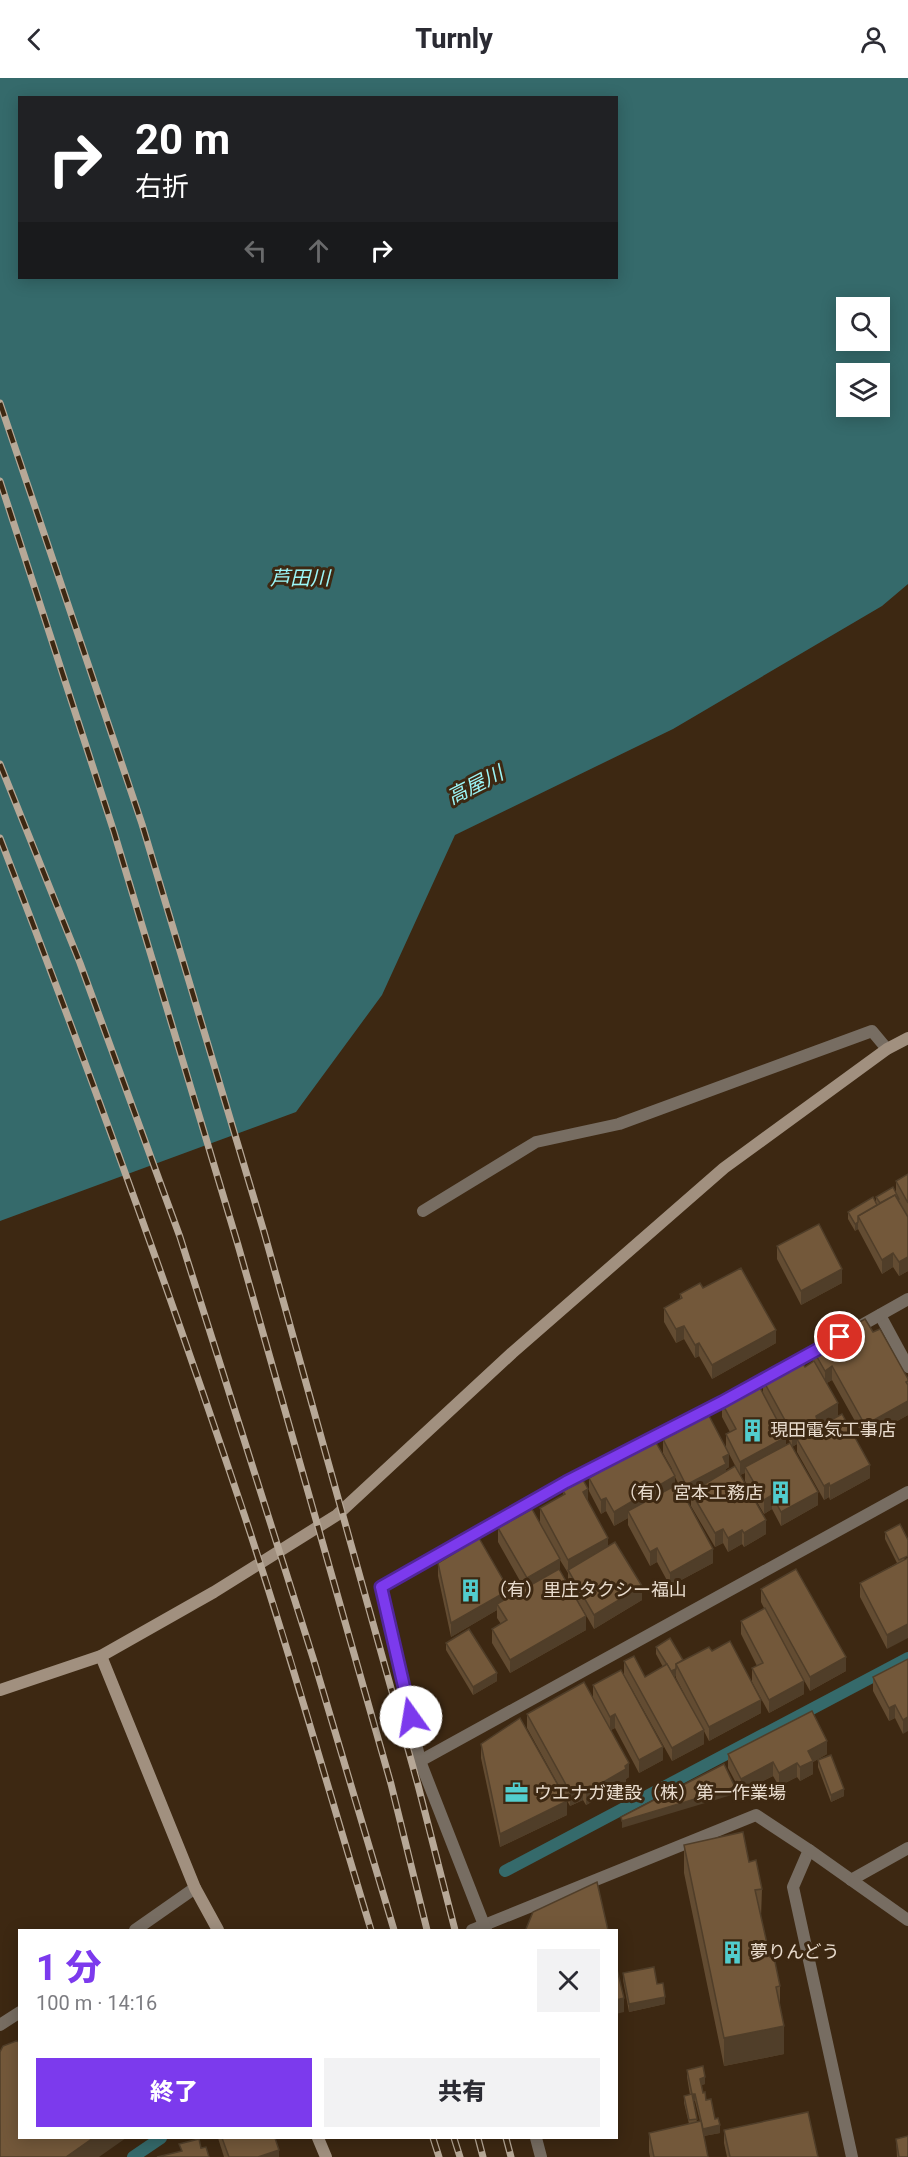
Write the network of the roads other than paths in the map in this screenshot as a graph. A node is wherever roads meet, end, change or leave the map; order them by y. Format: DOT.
graph roads {
  1 [pos="908,1038"];
  2 [pos="887,1049"];
  3 [pos="423,1211"];
  4 [pos="908,1299"];
  5 [pos="880,1315"];
  6 [pos="908,1367"];
  7 [pos="908,1492"];
  8 [pos="101,1656"];
  9 [pos="0,1690"];
  10 [pos="420,1761"];
  11 [pos="908,1848"];
  12 [pos="809,1850"];
  13 [pos="852,1880"];
  14 [pos="195,1888"];
  15 [pos="908,1920"];
  16 [pos="485,1927"];
  17 [pos="136,1929"];
  18 [pos="217,1929"];
  19 [pos="18,2013"];
  20 [pos="0,2025"];
  21 [pos="318,2139"];
  22 [pos="536,2139"];
  23 [pos="326,2157"];
  24 [pos="541,2157"];
  25 [pos="852,2157"];
  1 -- 2 [label="street"];
  2 -- 3 [label="street"];
  2 -- 8 [label="street"];
  4 -- 5 [label="street"];
  5 -- 6 [label="street"];
  5 -- 10 [label="street"];
  7 -- 10 [label="street"];
  8 -- 9 [label="street"];
  8 -- 14 [label="street"];
  10 -- 16 [label="street"];
  11 -- 13 [label="street"];
  12 -- 13 [label="street"];
  12 -- 16 [label="street"];
  12 -- 25 [label="street"];
  13 -- 15 [label="street"];
  14 -- 17 [label="street"];
  14 -- 18 [label="street"];
  19 -- 20 [label="street"];
  21 -- 23 [label="street"];
  22 -- 24 [label="street"];
}
